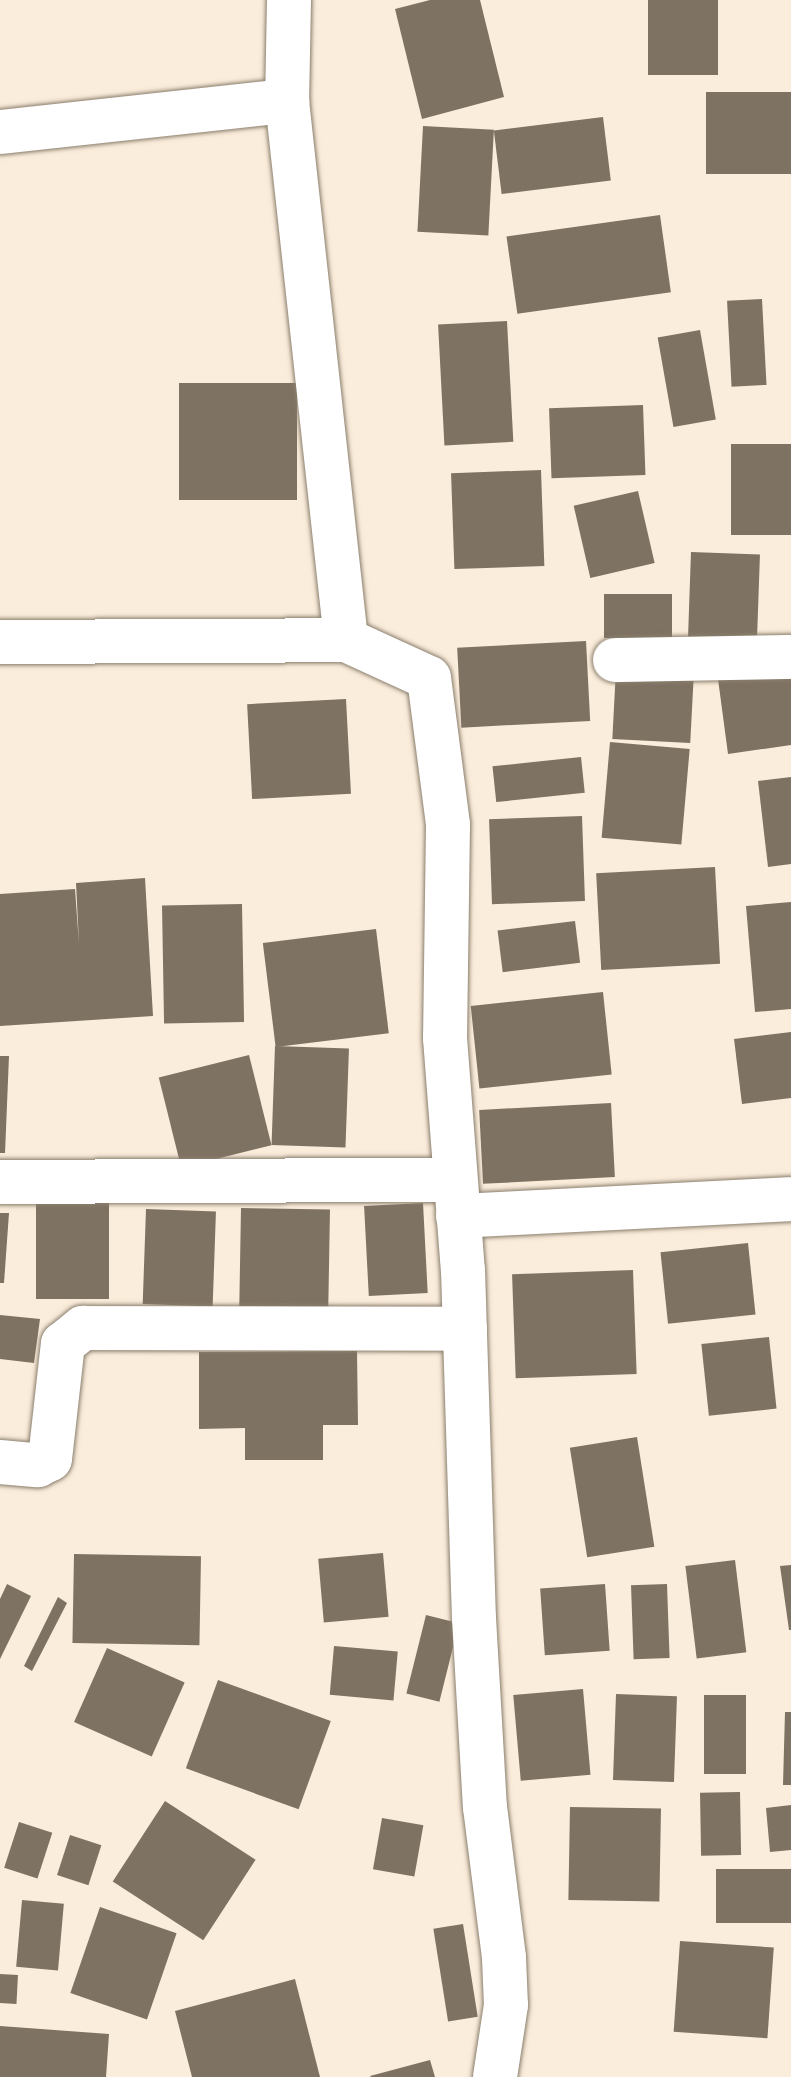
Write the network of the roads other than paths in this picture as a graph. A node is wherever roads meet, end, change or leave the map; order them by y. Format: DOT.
graph roads {
  1 [pos="289,0"];
  2 [pos="287,101"];
  3 [pos="0,132"];
  4 [pos="346,640"];
  5 [pos="0,642"];
  6 [pos="791,657"];
  7 [pos="615,660"];
  8 [pos="0,1182"];
  9 [pos="456,1198"];
  10 [pos="791,1199"];
  11 [pos="465,1329"];
  12 [pos="0,1462"];
  13 [pos="495,2077"];
  1 -- 2 [label="street"];
  2 -- 3 [label="street"];
  2 -- 4 [label="street"];
  4 -- 5 [label="street"];
  4 -- 9 [label="street"];
  6 -- 7 [label="street"];
  8 -- 9 [label="street"];
  9 -- 10 [label="street"];
  9 -- 11 [label="street"];
  11 -- 12 [label="street"];
  11 -- 13 [label="street"];
}
